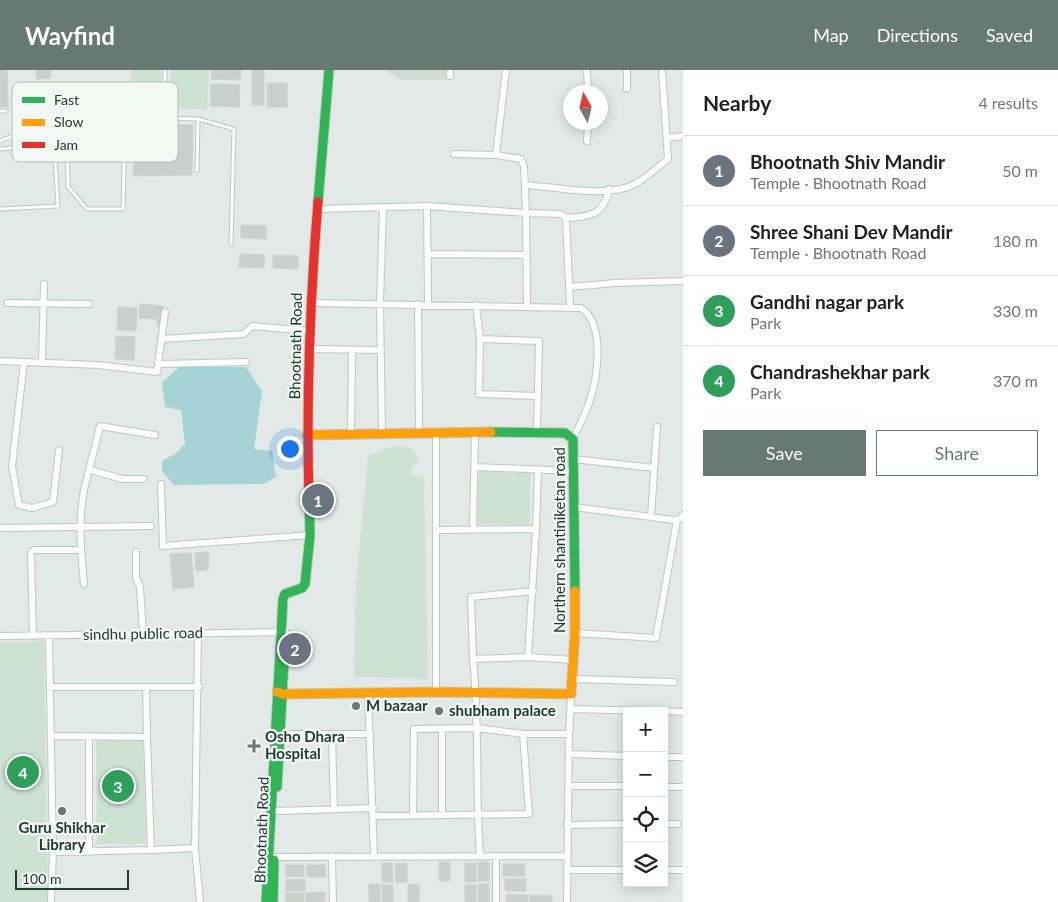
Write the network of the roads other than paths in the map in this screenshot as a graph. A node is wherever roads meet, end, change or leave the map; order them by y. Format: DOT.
graph roads {
  1 [pos="328,70"];
  2 [pos="506,70"];
  3 [pos="588,70"];
  4 [pos="627,70"];
  5 [pos="662,70"];
  6 [pos="588,85"];
  7 [pos="627,89"];
  8 [pos="0,111"];
  9 [pos="6,111"];
  10 [pos="178,118"];
  11 [pos="198,119"];
  12 [pos="588,130"];
  13 [pos="12,136"];
  14 [pos="683,136"];
  15 [pos="667,138"];
  16 [pos="0,141"];
  17 [pos="587,141"];
  18 [pos="454,154"];
  19 [pos="496,155"];
  20 [pos="55,162"];
  21 [pos="67,162"];
  22 [pos="124,162"];
  23 [pos="197,171"];
  24 [pos="525,186"];
  25 [pos="609,189"];
  26 [pos="427,206"];
  27 [pos="383,207"];
  28 [pos="0,209"];
  29 [pos="317,209"];
  30 [pos="526,213"];
  31 [pos="566,218"];
  32 [pos="231,244"];
  33 [pos="428,254"];
  34 [pos="527,255"];
  35 [pos="683,281"];
  36 [pos="44,284"];
  37 [pos="570,287"];
  38 [pos="7,303"];
  39 [pos="44,303"];
  40 [pos="310,303"];
  41 [pos="89,304"];
  42 [pos="380,304"];
  43 [pos="418,304"];
  44 [pos="428,304"];
  45 [pos="476,305"];
  46 [pos="527,306"];
  47 [pos="570,306"];
  48 [pos="165,312"];
  49 [pos="309,331"];
  50 [pos="161,339"];
  51 [pos="480,340"];
  52 [pos="309,349"];
  53 [pos="352,350"];
  54 [pos="381,350"];
  55 [pos="0,361"];
  56 [pos="24,362"];
  57 [pos="246,362"];
  58 [pos="42,363"];
  59 [pos="159,364"];
  60 [pos="538,396"];
  61 [pos="657,427"];
  62 [pos="382,430"];
  63 [pos="419,431"];
  64 [pos="436,431"];
  65 [pos="351,432"];
  66 [pos="475,432"];
  67 [pos="538,433"];
  68 [pos="155,434"];
  69 [pos="307,435"];
  70 [pos="573,439"];
  71 [pos="59,450"];
  72 [pos="573,460"];
  73 [pos="475,467"];
  74 [pos="654,468"];
  75 [pos="91,470"];
  76 [pos="538,470"];
  77 [pos="573,471"];
  78 [pos="144,479"];
  79 [pos="161,484"];
  80 [pos="574,507"];
  81 [pos="683,515"];
  82 [pos="651,517"];
  83 [pos="677,520"];
  84 [pos="82,526"];
  85 [pos="151,526"];
  86 [pos="0,528"];
  87 [pos="474,529"];
  88 [pos="536,529"];
  89 [pos="436,530"];
  90 [pos="310,534"];
  91 [pos="81,550"];
  92 [pos="136,552"];
  93 [pos="84,584"];
  94 [pos="534,592"];
  95 [pos="282,632"];
  96 [pos="575,633"];
  97 [pos="144,634"];
  98 [pos="198,634"];
  99 [pos="0,636"];
  100 [pos="33,636"];
  101 [pos="49,636"];
  102 [pos="528,656"];
  103 [pos="473,659"];
  104 [pos="573,660"];
  105 [pos="572,679"];
  106 [pos="674,682"];
  107 [pos="50,687"];
  108 [pos="146,687"];
  109 [pos="199,687"];
  110 [pos="436,692"];
  111 [pos="477,692"];
  112 [pos="280,693"];
  113 [pos="368,694"];
  114 [pos="572,694"];
  115 [pos="571,709"];
  116 [pos="623,710"];
  117 [pos="668,711"];
  118 [pos="683,712"];
  119 [pos="477,728"];
  120 [pos="442,729"];
  121 [pos="281,734"];
  122 [pos="332,734"];
  123 [pos="370,734"];
  124 [pos="524,734"];
  125 [pos="569,734"];
  126 [pos="51,736"];
  127 [pos="90,736"];
  128 [pos="147,737"];
  129 [pos="570,754"];
  130 [pos="623,756"];
  131 [pos="668,757"];
  132 [pos="683,757"];
  133 [pos="568,786"];
  134 [pos="623,786"];
  135 [pos="668,786"];
  136 [pos="683,787"];
  137 [pos="373,808"];
  138 [pos="334,809"];
  139 [pos="276,811"];
  140 [pos="477,814"];
  141 [pos="413,815"];
  142 [pos="442,815"];
  143 [pos="373,816"];
  144 [pos="567,824"];
  145 [pos="623,824"];
  146 [pos="668,824"];
  147 [pos="678,824"];
  148 [pos="195,848"];
  149 [pos="152,850"];
  150 [pos="53,852"];
  151 [pos="88,852"];
  152 [pos="332,856"];
  153 [pos="374,856"];
  154 [pos="480,856"];
  155 [pos="496,856"];
  156 [pos="567,856"];
  157 [pos="271,857"];
  158 [pos="567,870"];
  159 [pos="623,870"];
  160 [pos="668,870"];
  161 [pos="683,870"];
  162 [pos="51,902"];
  163 [pos="200,902"];
  164 [pos="266,902"];
  165 [pos="274,902"];
  166 [pos="333,902"];
  167 [pos="496,902"];
  168 [pos="567,902"];
  1 -- 29 [label="street, Bhootnath Road"];
  2 -- 19 [label="street"];
  3 -- 6 [label="street"];
  4 -- 7 [label="street"];
  5 -- 15 [label="street"];
  8 -- 9 [label="lane"];
  10 -- 11 [label="lane"];
  11 -- 23 [label="lane"];
  11 -- 32 [label="lane"];
  12 -- 17 [label="street"];
  13 -- 16 [label="lane"];
  14 -- 15 [label="street"];
  15 -- 25 [label="street"];
  18 -- 19 [label="street"];
  19 -- 24 [label="street"];
  20 -- 28 [label="lane"];
  21 -- 22 [label="lane"];
  24 -- 25 [label="street"];
  24 -- 30 [label="street"];
  25 -- 31 [label="street"];
  26 -- 27 [label="street"];
  26 -- 30 [label="street"];
  26 -- 33 [label="street"];
  27 -- 29 [label="street"];
  27 -- 42 [label="street"];
  29 -- 40 [label="street, Bhootnath Road"];
  30 -- 31 [label="street"];
  30 -- 34 [label="street"];
  31 -- 37 [label="street"];
  33 -- 34 [label="street"];
  33 -- 44 [label="street"];
  34 -- 46 [label="street"];
  35 -- 37 [label="street"];
  36 -- 39 [label="street"];
  37 -- 47 [label="street"];
  38 -- 39 [label="street"];
  39 -- 41 [label="street"];
  39 -- 58 [label="street"];
  40 -- 42 [label="street"];
  40 -- 49 [label="street, Bhootnath Road"];
  42 -- 43 [label="street"];
  42 -- 54 [label="street"];
  43 -- 44 [label="street"];
  43 -- 63 [label="street"];
  44 -- 45 [label="street"];
  45 -- 46 [label="street"];
  45 -- 51 [label="street"];
  46 -- 47 [label="street"];
  47 -- 70 [label="street"];
  48 -- 50 [label="street"];
  49 -- 50 [label="street"];
  49 -- 52 [label="street, Bhootnath Road"];
  50 -- 59 [label="street"];
  51 -- 60 [label="street"];
  51 -- 60 [label="street"];
  52 -- 53 [label="street"];
  52 -- 69 [label="street, Bhootnath Road"];
  53 -- 54 [label="street"];
  53 -- 65 [label="street"];
  54 -- 62 [label="street"];
  55 -- 56 [label="street"];
  56 -- 58 [label="street"];
  56 -- 71 [label="street"];
  57 -- 59 [label="street"];
  58 -- 59 [label="street"];
  60 -- 67 [label="street"];
  61 -- 74 [label="street"];
  62 -- 63 [label="street, Northern shantiniketan road"];
  62 -- 65 [label="street, Northern shantiniketan road"];
  63 -- 64 [label="street, Northern shantiniketan road"];
  64 -- 66 [label="street, Northern shantiniketan road"];
  64 -- 89 [label="street"];
  65 -- 69 [label="street, Northern shantiniketan road"];
  66 -- 67 [label="street, Northern shantiniketan road"];
  66 -- 73 [label="street"];
  67 -- 70 [label="street, Northern shantiniketan road"];
  68 -- 75 [label="street"];
  69 -- 90 [label="street, Bhootnath Road"];
  70 -- 72 [label="street, Northern shantiniketan road"];
  72 -- 74 [label="street"];
  72 -- 77 [label="street, Northern shantiniketan road"];
  73 -- 76 [label="street"];
  73 -- 87 [label="street"];
  74 -- 82 [label="street"];
  75 -- 78 [label="street"];
  75 -- 84 [label="street"];
  76 -- 77 [label="street"];
  76 -- 88 [label="street"];
  77 -- 80 [label="street, Northern shantiniketan road"];
  79 -- 90 [label="street"];
  80 -- 82 [label="street"];
  80 -- 96 [label="street, Northern shantiniketan road"];
  81 -- 83 [label="street"];
  82 -- 83 [label="street"];
  83 -- 96 [label="street"];
  84 -- 85 [label="street"];
  84 -- 86 [label="street"];
  84 -- 91 [label="street"];
  87 -- 88 [label="street"];
  87 -- 89 [label="street"];
  88 -- 94 [label="street"];
  89 -- 110 [label="street"];
  90 -- 95 [label="street, Bhootnath Road"];
  91 -- 93 [label="street"];
  91 -- 100 [label="street"];
  92 -- 97 [label="street"];
  94 -- 102 [label="street"];
  94 -- 103 [label="street"];
  95 -- 98 [label="street, sindhu public road"];
  95 -- 112 [label="street, Bhootnath Road"];
  96 -- 104 [label="street, Northern shantiniketan road"];
  97 -- 98 [label="street, sindhu public road"];
  97 -- 101 [label="street, sindhu public road"];
  98 -- 109 [label="street"];
  99 -- 100 [label="street, sindhu public road"];
  100 -- 101 [label="street, sindhu public road"];
  101 -- 107 [label="street"];
  102 -- 103 [label="street"];
  102 -- 104 [label="street"];
  103 -- 111 [label="street"];
  104 -- 105 [label="street, Northern shantiniketan road"];
  105 -- 106 [label="street"];
  105 -- 114 [label="street, Northern shantiniketan road"];
  107 -- 108 [label="street"];
  107 -- 126 [label="street"];
  108 -- 109 [label="street"];
  108 -- 128 [label="street"];
  109 -- 148 [label="street"];
  110 -- 111 [label="street"];
  110 -- 113 [label="street"];
  111 -- 114 [label="street"];
  111 -- 119 [label="street"];
  112 -- 113 [label="street"];
  112 -- 121 [label="street, Bhootnath Road"];
  112 -- 157 [label="street, Bhootnath Road"];
  113 -- 123 [label="street"];
  114 -- 115 [label="street"];
  115 -- 116 [label="street"];
  115 -- 125 [label="street"];
  117 -- 118 [label="street"];
  119 -- 120 [label="street"];
  119 -- 124 [label="street"];
  119 -- 140 [label="street"];
  120 -- 141 [label="street"];
  120 -- 142 [label="street"];
  121 -- 122 [label="street"];
  121 -- 139 [label="street, Bhootnath Road"];
  122 -- 123 [label="street"];
  122 -- 138 [label="street"];
  123 -- 137 [label="street"];
  124 -- 125 [label="street"];
  124 -- 140 [label="street"];
  125 -- 129 [label="street"];
  126 -- 127 [label="street"];
  126 -- 150 [label="street"];
  127 -- 128 [label="street"];
  127 -- 151 [label="street"];
  128 -- 149 [label="street"];
  129 -- 130 [label="street"];
  129 -- 133 [label="street"];
  131 -- 132 [label="street"];
  133 -- 134 [label="street"];
  133 -- 144 [label="street"];
  135 -- 136 [label="street"];
  137 -- 138 [label="street"];
  137 -- 143 [label="street"];
  138 -- 139 [label="street"];
  139 -- 157 [label="street, Bhootnath Road"];
  140 -- 142 [label="street"];
  140 -- 154 [label="street"];
  141 -- 142 [label="street"];
  141 -- 143 [label="street"];
  143 -- 153 [label="street"];
  144 -- 145 [label="street"];
  144 -- 156 [label="street"];
  146 -- 147 [label="street"];
  148 -- 149 [label="street"];
  148 -- 163 [label="street"];
  149 -- 151 [label="street"];
  150 -- 151 [label="street"];
  150 -- 162 [label="street"];
  152 -- 153 [label="street"];
  152 -- 157 [label="street"];
  152 -- 166 [label="street"];
  153 -- 154 [label="street"];
  154 -- 155 [label="street"];
  155 -- 156 [label="street"];
  155 -- 167 [label="street"];
  156 -- 158 [label="street"];
  157 -- 164 [label="street, Bhootnath Road"];
  157 -- 165 [label="street, Bhootnath Road"];
  158 -- 159 [label="street"];
  158 -- 168 [label="street"];
  160 -- 161 [label="street"];
}
